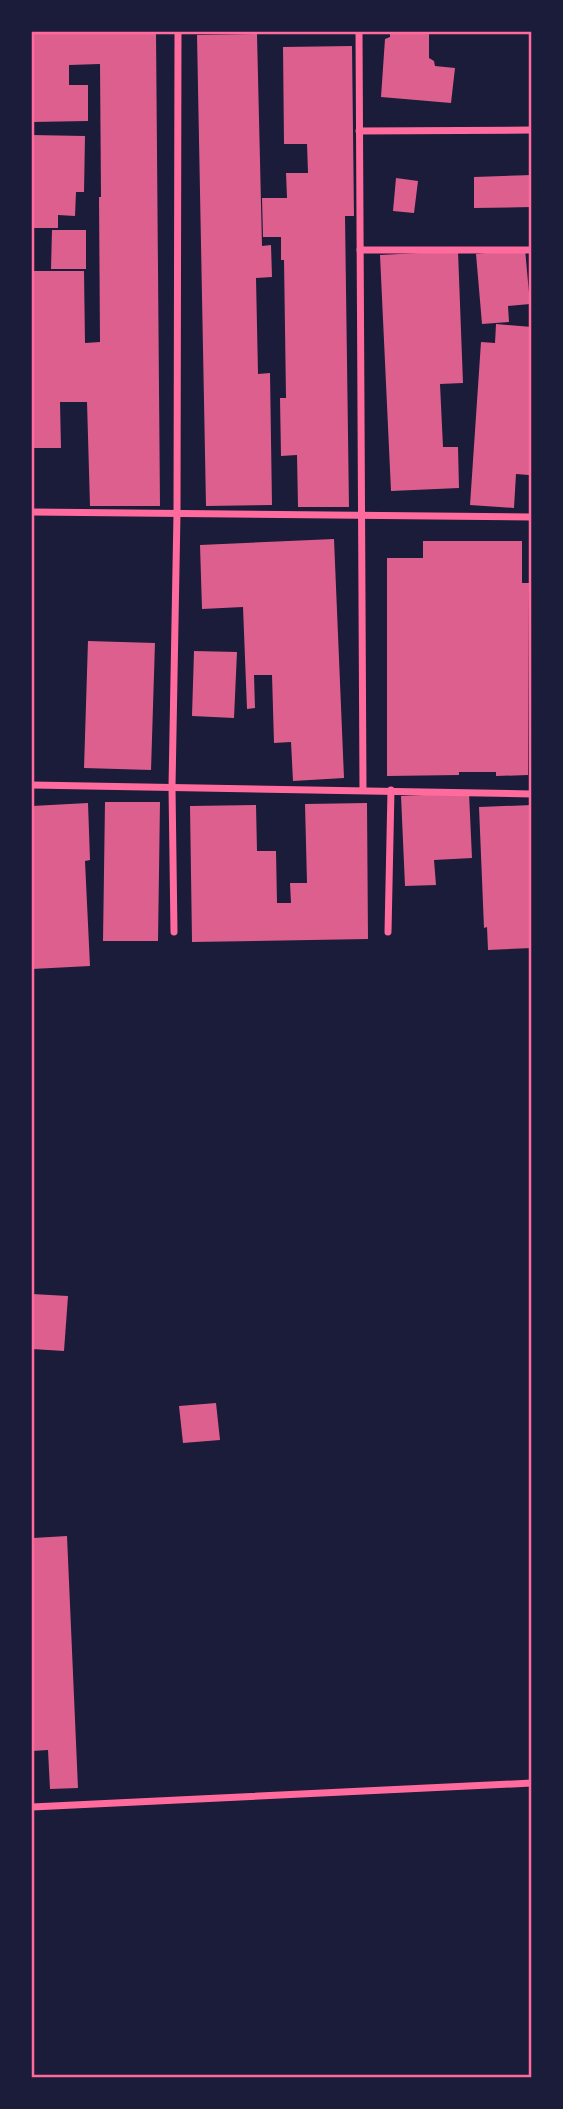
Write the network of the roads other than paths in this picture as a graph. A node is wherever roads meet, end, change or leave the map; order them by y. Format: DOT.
graph roads {
  1 [pos="178,32"];
  2 [pos="359,32"];
  3 [pos="531,130"];
  4 [pos="359,131"];
  5 [pos="360,250"];
  6 [pos="531,250"];
  7 [pos="32,512"];
  8 [pos="177,513"];
  9 [pos="361,515"];
  10 [pos="531,517"];
  11 [pos="32,785"];
  12 [pos="172,787"];
  13 [pos="363,790"];
  14 [pos="391,790"];
  15 [pos="531,794"];
  16 [pos="174,932"];
  17 [pos="388,932"];
  18 [pos="531,1783"];
  19 [pos="32,1807"];
  1 -- 8 [label="street"];
  2 -- 4 [label="street"];
  3 -- 4 [label="street"];
  4 -- 5 [label="street"];
  5 -- 6 [label="street"];
  5 -- 9 [label="street"];
  7 -- 8 [label="street"];
  8 -- 9 [label="street"];
  8 -- 12 [label="street"];
  9 -- 10 [label="street"];
  9 -- 13 [label="street"];
  11 -- 12 [label="street"];
  12 -- 13 [label="street"];
  12 -- 16 [label="street"];
  13 -- 14 [label="street"];
  14 -- 15 [label="street"];
  14 -- 17 [label="street"];
  18 -- 19 [label="street"];
}
